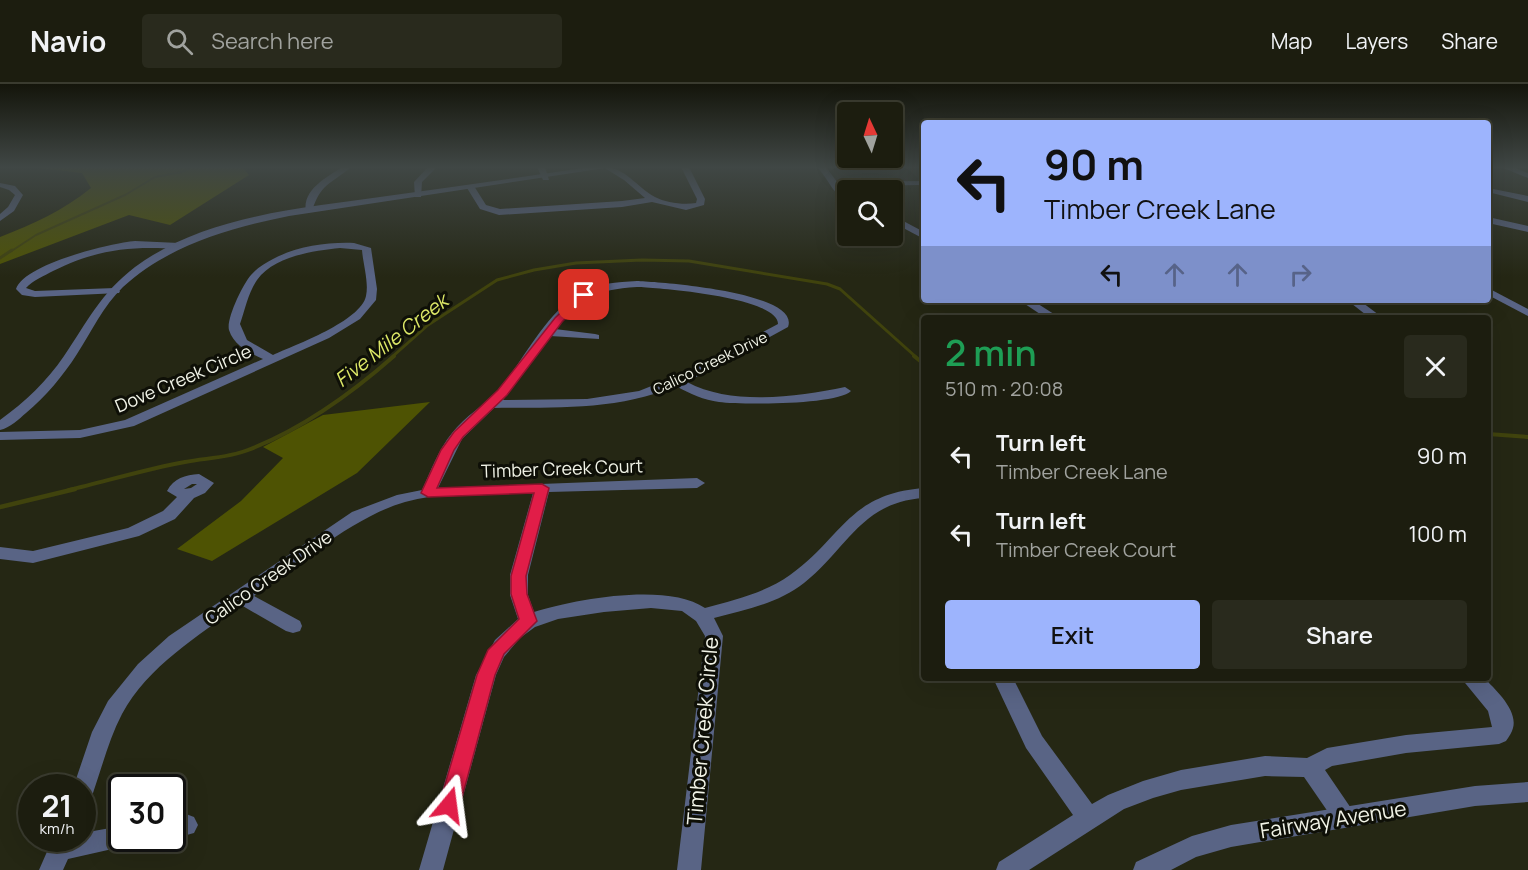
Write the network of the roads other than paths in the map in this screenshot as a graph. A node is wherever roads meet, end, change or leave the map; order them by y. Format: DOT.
graph roads {
  1 [pos="14,204"];
  2 [pos="309,204"];
  3 [pos="350,204"];
  4 [pos="481,204"];
  5 [pos="624,204"];
  6 [pos="665,204"];
  7 [pos="700,204"];
  8 [pos="309,209"];
  9 [pos="0,218"];
  10 [pos="1491,221"];
  11 [pos="903,224"];
  12 [pos="910,228"];
  13 [pos="921,228"];
  14 [pos="1528,229"];
  15 [pos="921,234"];
  16 [pos="179,246"];
  17 [pos="115,291"];
  18 [pos="1491,293"];
  19 [pos="1029,303"];
  20 [pos="1356,303"];
  21 [pos="1528,314"];
  22 [pos="1049,315"];
  23 [pos="1373,315"];
  24 [pos="548,332"];
  25 [pos="596,337"];
  26 [pos="273,359"];
  27 [pos="676,381"];
  28 [pos="845,392"];
  29 [pos="492,404"];
  30 [pos="0,426"];
  31 [pos="0,436"];
  32 [pos="697,483"];
  33 [pos="542,488"];
  34 [pos="428,493"];
  35 [pos="921,493"];
  36 [pos="189,494"];
  37 [pos="0,553"];
  38 [pos="240,597"];
  39 [pos="702,615"];
  40 [pos="528,621"];
  41 [pos="293,626"];
  42 [pos="1004,681"];
  43 [pos="1474,681"];
  44 [pos="1310,768"];
  45 [pos="89,774"];
  46 [pos="1528,792"];
  47 [pos="1345,817"];
  48 [pos="1089,818"];
  49 [pos="431,870"];
  50 [pos="689,870"];
  51 [pos="1008,870"];
  52 [pos="1145,870"];
  1 -- 9 [label="street"];
  2 -- 8 [label="street"];
  3 -- 8 [label="street"];
  4 -- 5 [label="street"];
  6 -- 7 [label="street"];
  8 -- 16 [label="street"];
  10 -- 14 [label="street"];
  11 -- 12 [label="street"];
  12 -- 13 [label="street"];
  12 -- 15 [label="street"];
  16 -- 17 [label="street"];
  16 -- 17 [label="street"];
  17 -- 30 [label="street"];
  18 -- 21 [label="street"];
  19 -- 22 [label="street"];
  20 -- 23 [label="street"];
  24 -- 25 [label="street"];
  24 -- 27 [label="street, Calico Creek Drive"];
  24 -- 29 [label="street, Calico Creek Drive"];
  26 -- 26 [label="street, Dove Creek Circle"];
  26 -- 31 [label="street, Dove Creek Circle"];
  27 -- 28 [label="street"];
  27 -- 29 [label="street, Calico Creek Drive"];
  29 -- 34 [label="street, Calico Creek Drive"];
  32 -- 33 [label="street, Timber Creek Court"];
  33 -- 34 [label="street, Timber Creek Court"];
  33 -- 40 [label="street"];
  34 -- 38 [label="street, Calico Creek Drive"];
  35 -- 39 [label="street"];
  36 -- 37 [label="street"];
  38 -- 41 [label="street"];
  38 -- 45 [label="street, Calico Creek Drive"];
  39 -- 40 [label="street, Timber Creek Circle"];
  39 -- 50 [label="street, Timber Creek Circle"];
  40 -- 49 [label="street, Timber Creek Circle"];
  42 -- 48 [label="street"];
  43 -- 44 [label="street"];
  44 -- 47 [label="street"];
  44 -- 48 [label="street"];
  46 -- 47 [label="street, Fairway Avenue"];
  47 -- 52 [label="street, Fairway Avenue"];
  48 -- 51 [label="street"];
}
